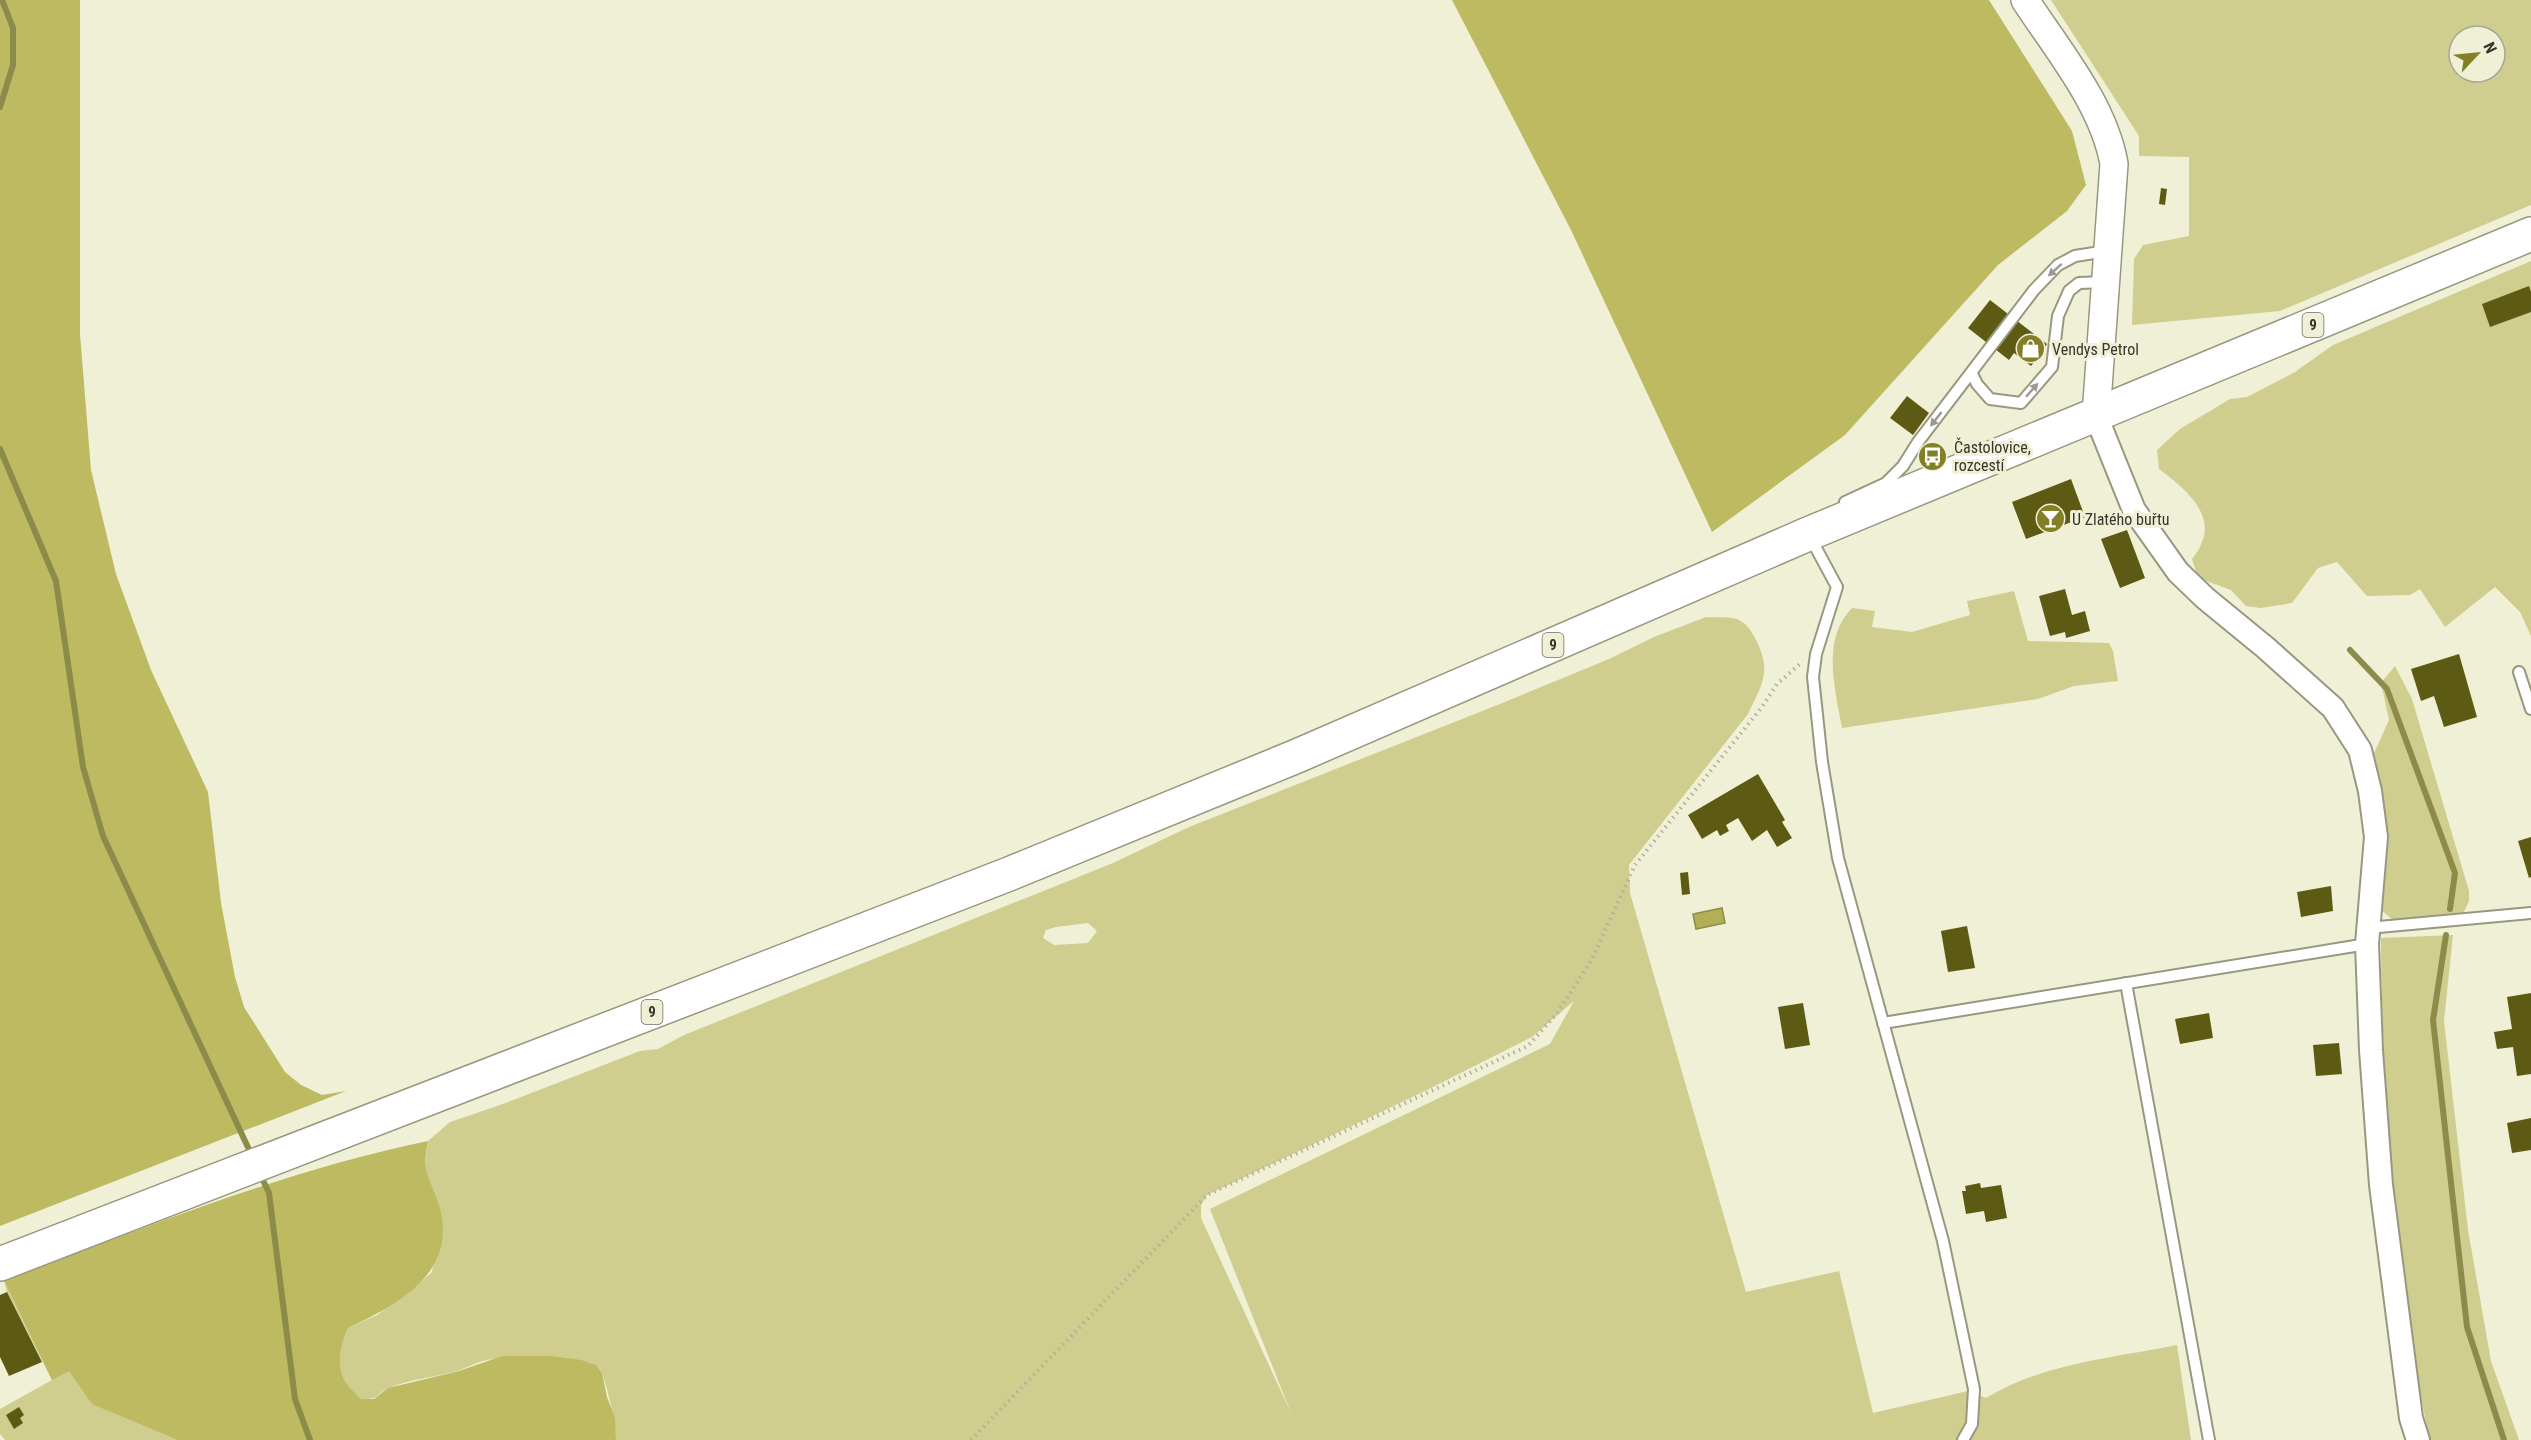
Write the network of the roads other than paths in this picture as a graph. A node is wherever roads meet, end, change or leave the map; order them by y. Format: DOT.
graph roads {
  1 [pos="2025,0"];
  2 [pos="2531,234"];
  3 [pos="2108,251"];
  4 [pos="2106,282"];
  5 [pos="1972,374"];
  6 [pos="2096,416"];
  7 [pos="1831,508"];
  8 [pos="1798,532"];
  9 [pos="2519,672"];
  10 [pos="2531,709"];
  11 [pos="2531,913"];
  12 [pos="2368,936"];
  13 [pos="2126,983"];
  14 [pos="1882,1023"];
  15 [pos="3,1263"];
  16 [pos="1963,1440"];
  17 [pos="2209,1440"];
  18 [pos="2418,1440"];
  1 -- 3 [label="street"];
  2 -- 6 [label="main road, 9"];
  3 -- 4 [label="street"];
  3 -- 5 [label="lane, one-way"];
  5 -- 4 [label="lane, one-way"];
  4 -- 6 [label="street"];
  5 -- 7 [label="lane, one-way"];
  6 -- 8 [label="main road, 9"];
  6 -- 12 [label="street"];
  8 -- 14 [label="lane"];
  8 -- 15 [label="main road, 9"];
  9 -- 10 [label="lane"];
  11 -- 12 [label="lane"];
  12 -- 13 [label="lane"];
  12 -- 18 [label="street"];
  13 -- 14 [label="lane"];
  13 -- 17 [label="lane"];
  14 -- 16 [label="lane"];
}
